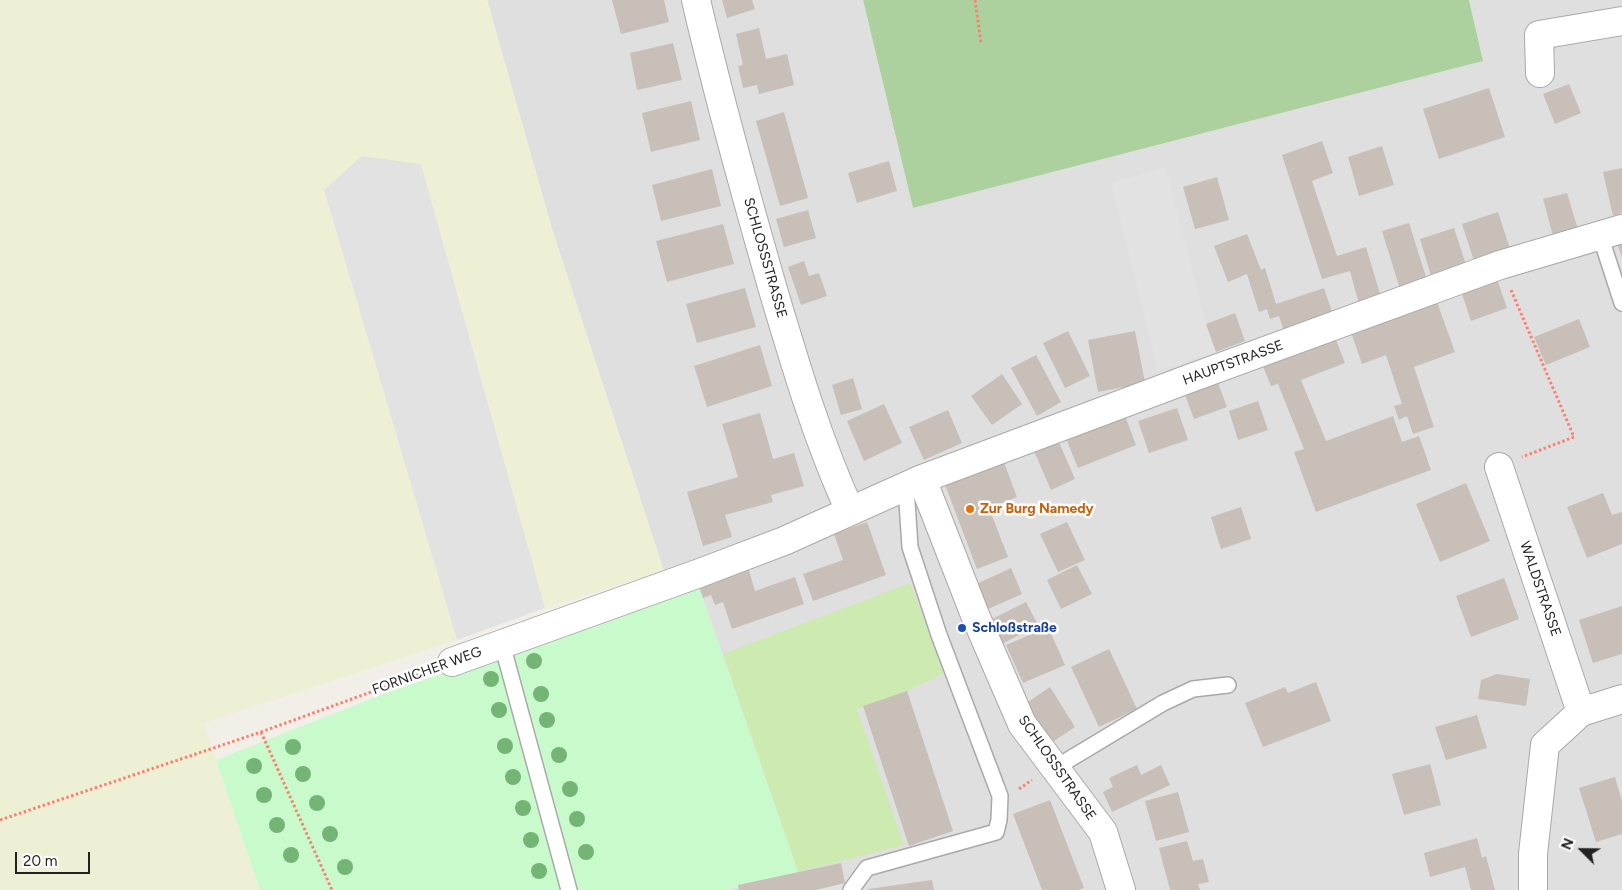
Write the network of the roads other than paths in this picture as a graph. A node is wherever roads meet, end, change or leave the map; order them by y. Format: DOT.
graph roads {
  1 [pos="696,0"];
  2 [pos="1622,21"];
  3 [pos="1540,73"];
  4 [pos="1611,232"];
  5 [pos="1622,303"];
  6 [pos="1498,467"];
  7 [pos="914,483"];
  8 [pos="850,511"];
  9 [pos="502,644"];
  10 [pos="452,662"];
  11 [pos="1228,685"];
  12 [pos="1622,699"];
  13 [pos="1582,712"];
  14 [pos="1055,768"];
  15 [pos="569,890"];
  16 [pos="851,890"];
  17 [pos="1121,890"];
  18 [pos="1533,890"];
  1 -- 8 [label="street, SCHLOSSSTRASSE"];
  2 -- 3 [label="street"];
  4 -- 5 [label="lane"];
  4 -- 7 [label="street, HAUPTSTRASSE"];
  6 -- 13 [label="street, WALDSTRASSE"];
  7 -- 8 [label="street, HAUPTSTRASSE"];
  7 -- 14 [label="street, SCHLOSSSTRASSE"];
  7 -- 16 [label="lane"];
  8 -- 9 [label="street, FORNICHER WEG"];
  9 -- 10 [label="street, FORNICHER WEG"];
  9 -- 15 [label="lane"];
  11 -- 14 [label="lane"];
  12 -- 13 [label="street"];
  13 -- 18 [label="street"];
  14 -- 17 [label="street, SCHLOSSSTRASSE"];
}
